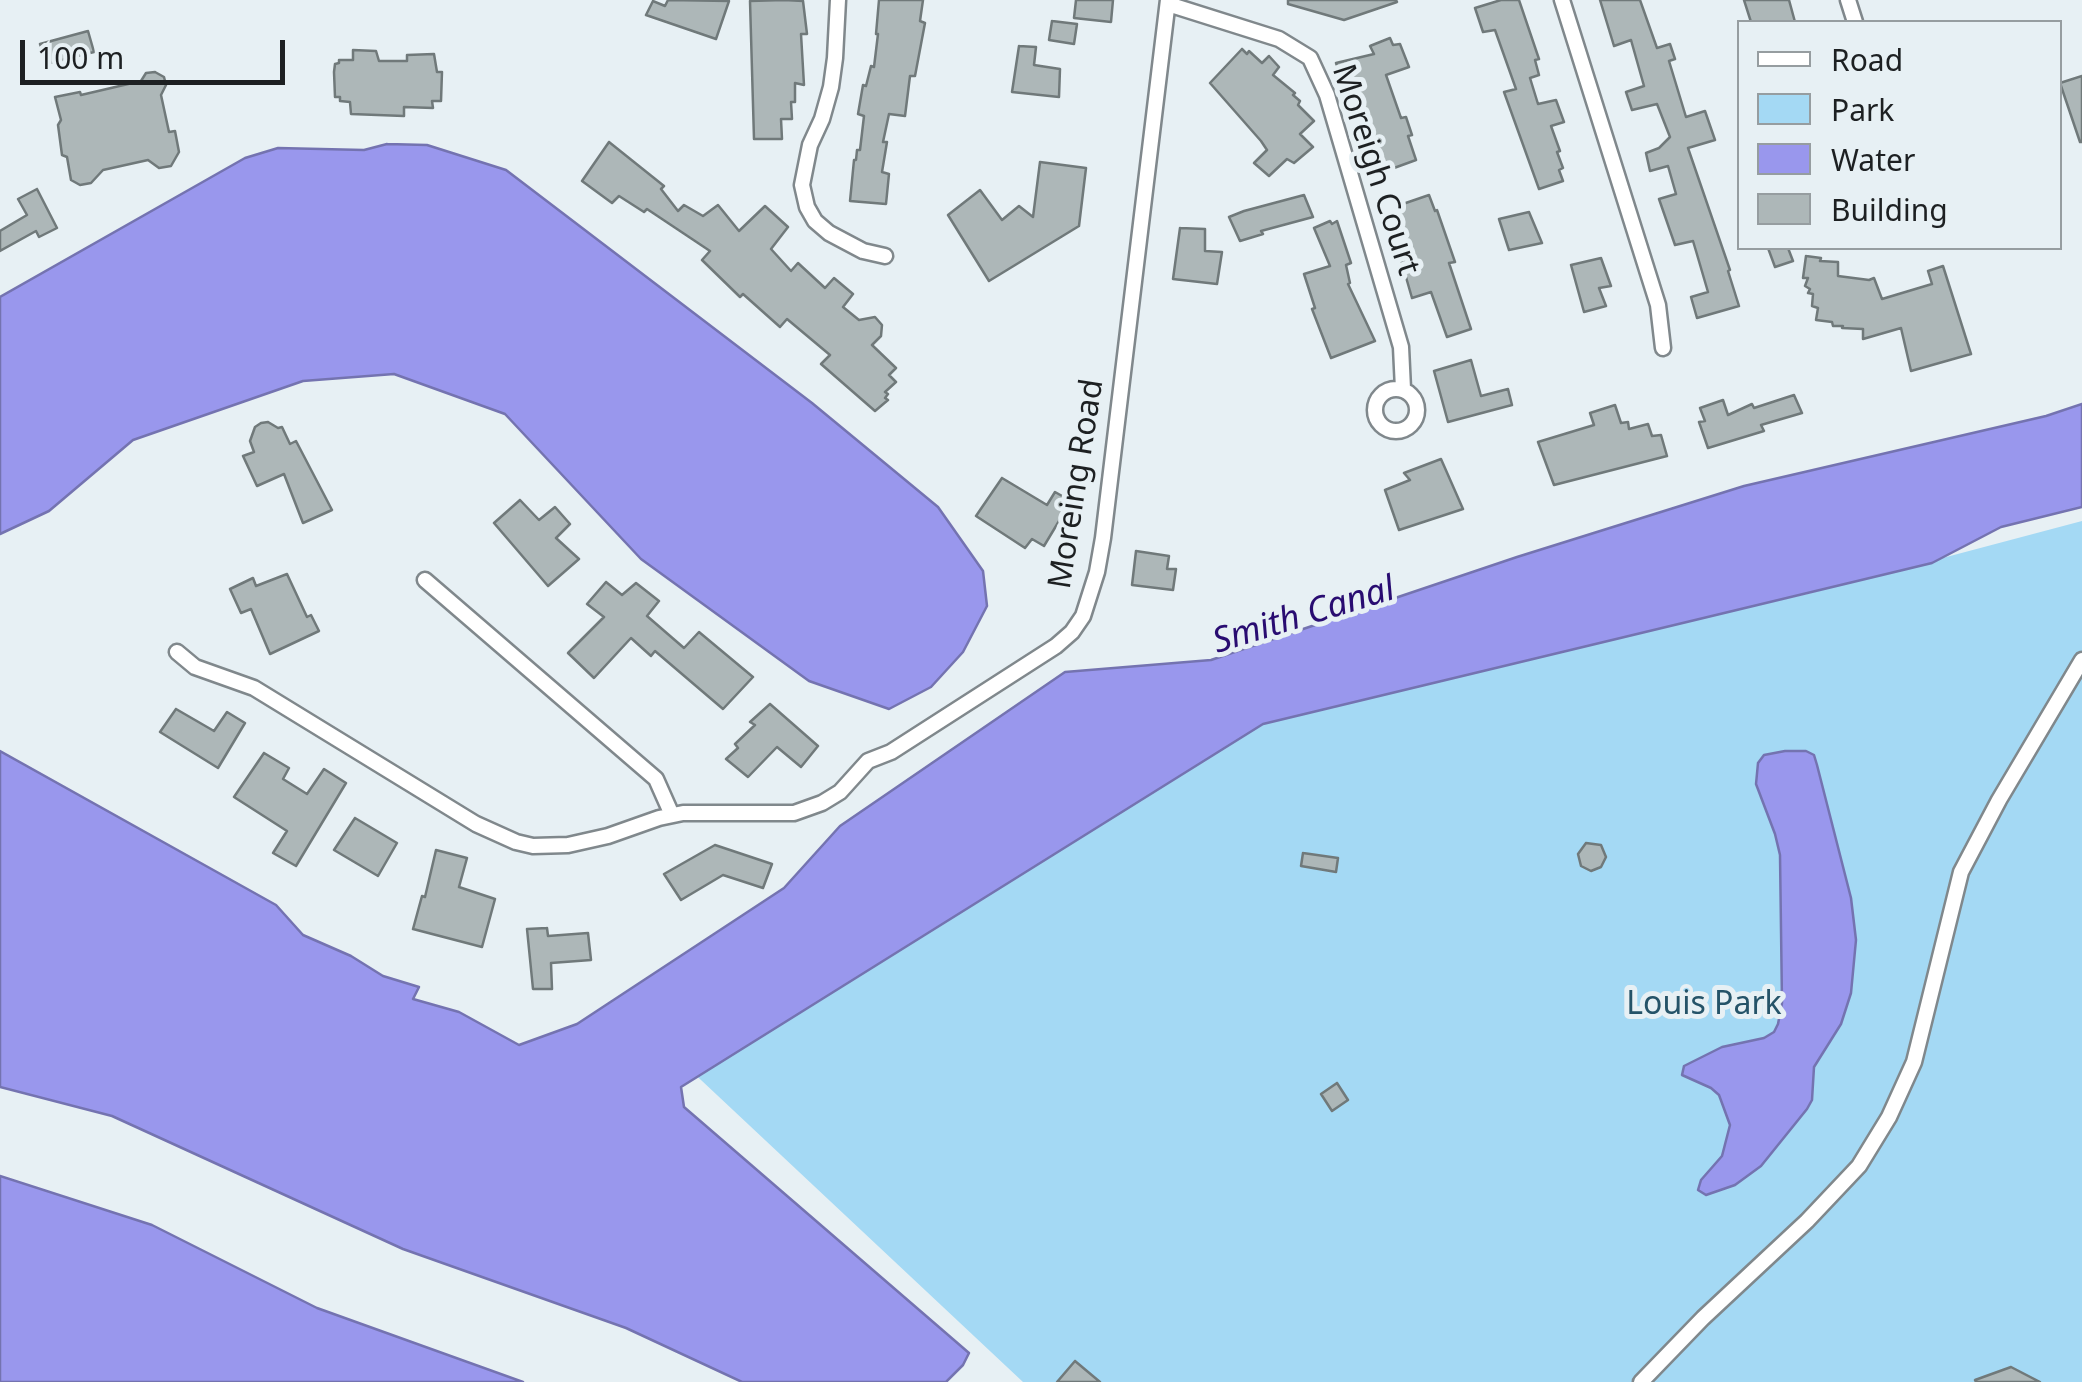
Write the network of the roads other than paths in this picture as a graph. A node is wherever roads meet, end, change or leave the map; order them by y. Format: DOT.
graph roads {
  1 [pos="838,0"];
  2 [pos="1562,0"];
  3 [pos="1168,2"];
  4 [pos="885,256"];
  5 [pos="1663,348"];
  6 [pos="1404,389"];
  7 [pos="425,580"];
  8 [pos="176,652"];
  9 [pos="2082,660"];
  10 [pos="672,815"];
  11 [pos="1641,1382"];
  1 -- 4 [label="street"];
  2 -- 5 [label="street"];
  3 -- 6 [label="street, Moreigh Court"];
  3 -- 10 [label="street, Moreing Road"];
  7 -- 10 [label="street"];
  8 -- 10 [label="street, Moreing Road"];
  9 -- 11 [label="street"];
}
